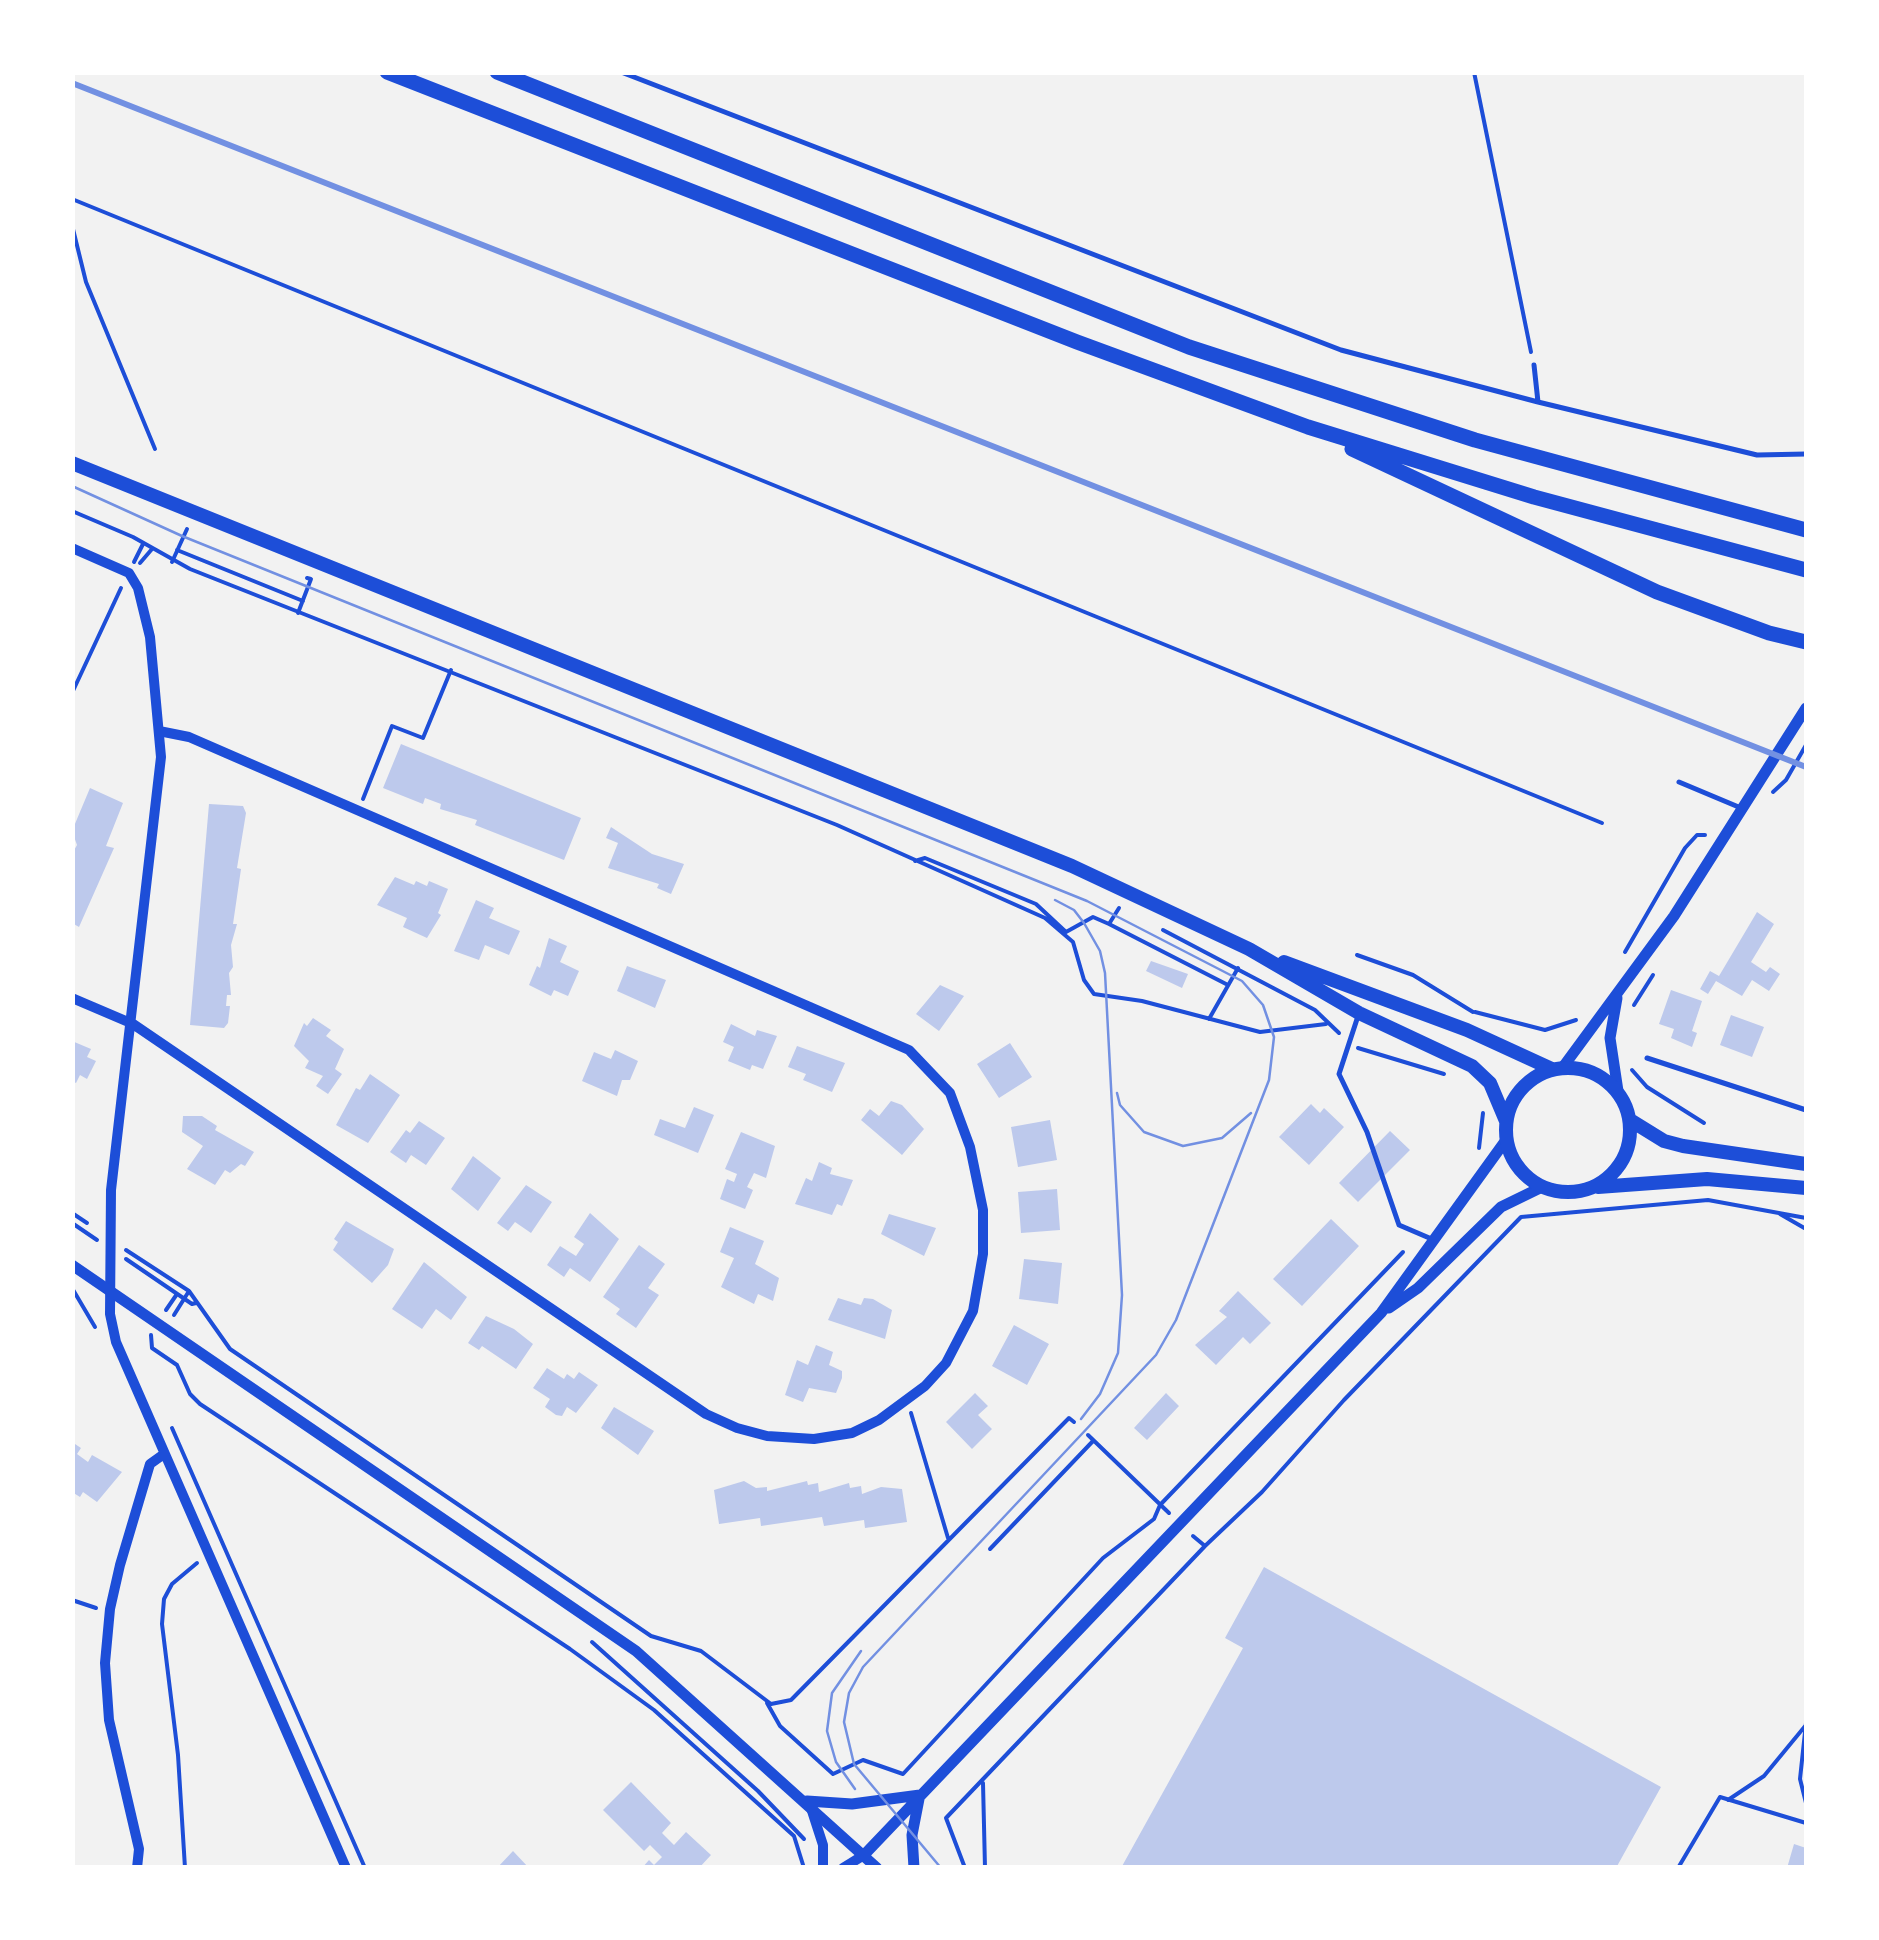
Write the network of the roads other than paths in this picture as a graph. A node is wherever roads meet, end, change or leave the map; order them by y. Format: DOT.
graph roads {
  1 [pos="387,72"];
  2 [pos="497,72"];
  3 [pos="621,72"];
  4 [pos="1534,365"];
  5 [pos="1538,402"];
  6 [pos="1308,427"];
  7 [pos="1806,454"];
  8 [pos="72,462"];
  9 [pos="1806,530"];
  10 [pos="72,548"];
  11 [pos="1806,570"];
  12 [pos="1806,642"];
  13 [pos="1806,708"];
  14 [pos="158,731"];
  15 [pos="1680,782"];
  16 [pos="1743,808"];
  17 [pos="1249,949"];
  18 [pos="72,998"];
  19 [pos="1617,998"];
  20 [pos="1359,1013"];
  21 [pos="133,1024"];
  22 [pos="1646,1058"];
  23 [pos="1558,1068"];
  24 [pos="1618,1092"];
  25 [pos="1806,1110"];
  26 [pos="1630,1120"];
  27 [pos="1506,1121"];
  28 [pos="1506,1140"];
  29 [pos="1806,1164"];
  30 [pos="1542,1186"];
  31 [pos="1593,1187"];
  32 [pos="1806,1188"];
  33 [pos="1435,1240"];
  34 [pos="72,1265"];
  35 [pos="110,1290"];
  36 [pos="1381,1313"];
  37 [pos="164,1454"];
  38 [pos="920,1794"];
  39 [pos="807,1800"];
  40 [pos="861,1861"];
  41 [pos="136,1868"];
  42 [pos="346,1868"];
  43 [pos="823,1868"];
  44 [pos="843,1868"];
  45 [pos="877,1868"];
  46 [pos="914,1868"];
  1 -- 6 [label="main road"];
  2 -- 9 [label="main road"];
  3 -- 5 [label="lane"];
  4 -- 5 [label="lane"];
  5 -- 7 [label="lane"];
  6 -- 11 [label="main road"];
  6 -- 12 [label="main road"];
  8 -- 17 [label="main road"];
  10 -- 14 [label="street"];
  13 -- 16 [label="street"];
  14 -- 21 [label="street"];
  14 -- 21 [label="street"];
  15 -- 16 [label="lane"];
  16 -- 19 [label="street"];
  17 -- 20 [label="main road"];
  17 -- 23 [label="main road"];
  18 -- 21 [label="street"];
  19 -- 23 [label="street"];
  19 -- 24 [label="street"];
  20 -- 27 [label="main road"];
  20 -- 33 [label="lane"];
  21 -- 35 [label="street"];
  22 -- 25 [label="lane"];
  23 -- 24 [label="main road"];
  23 -- 27 [label="main road"];
  24 -- 26 [label="main road"];
  26 -- 29 [label="main road"];
  26 -- 31 [label="main road"];
  27 -- 28 [label="main road"];
  28 -- 30 [label="main road"];
  28 -- 33 [label="street"];
  30 -- 31 [label="main road"];
  30 -- 36 [label="street"];
  31 -- 32 [label="main road"];
  33 -- 36 [label="street"];
  34 -- 35 [label="street"];
  35 -- 37 [label="street"];
  35 -- 39 [label="street"];
  36 -- 38 [label="street"];
  37 -- 41 [label="street"];
  37 -- 42 [label="street"];
  38 -- 39 [label="street"];
  38 -- 40 [label="street"];
  38 -- 46 [label="street"];
  39 -- 40 [label="street"];
  39 -- 43 [label="street"];
  40 -- 44 [label="street"];
  40 -- 45 [label="street"];
}
